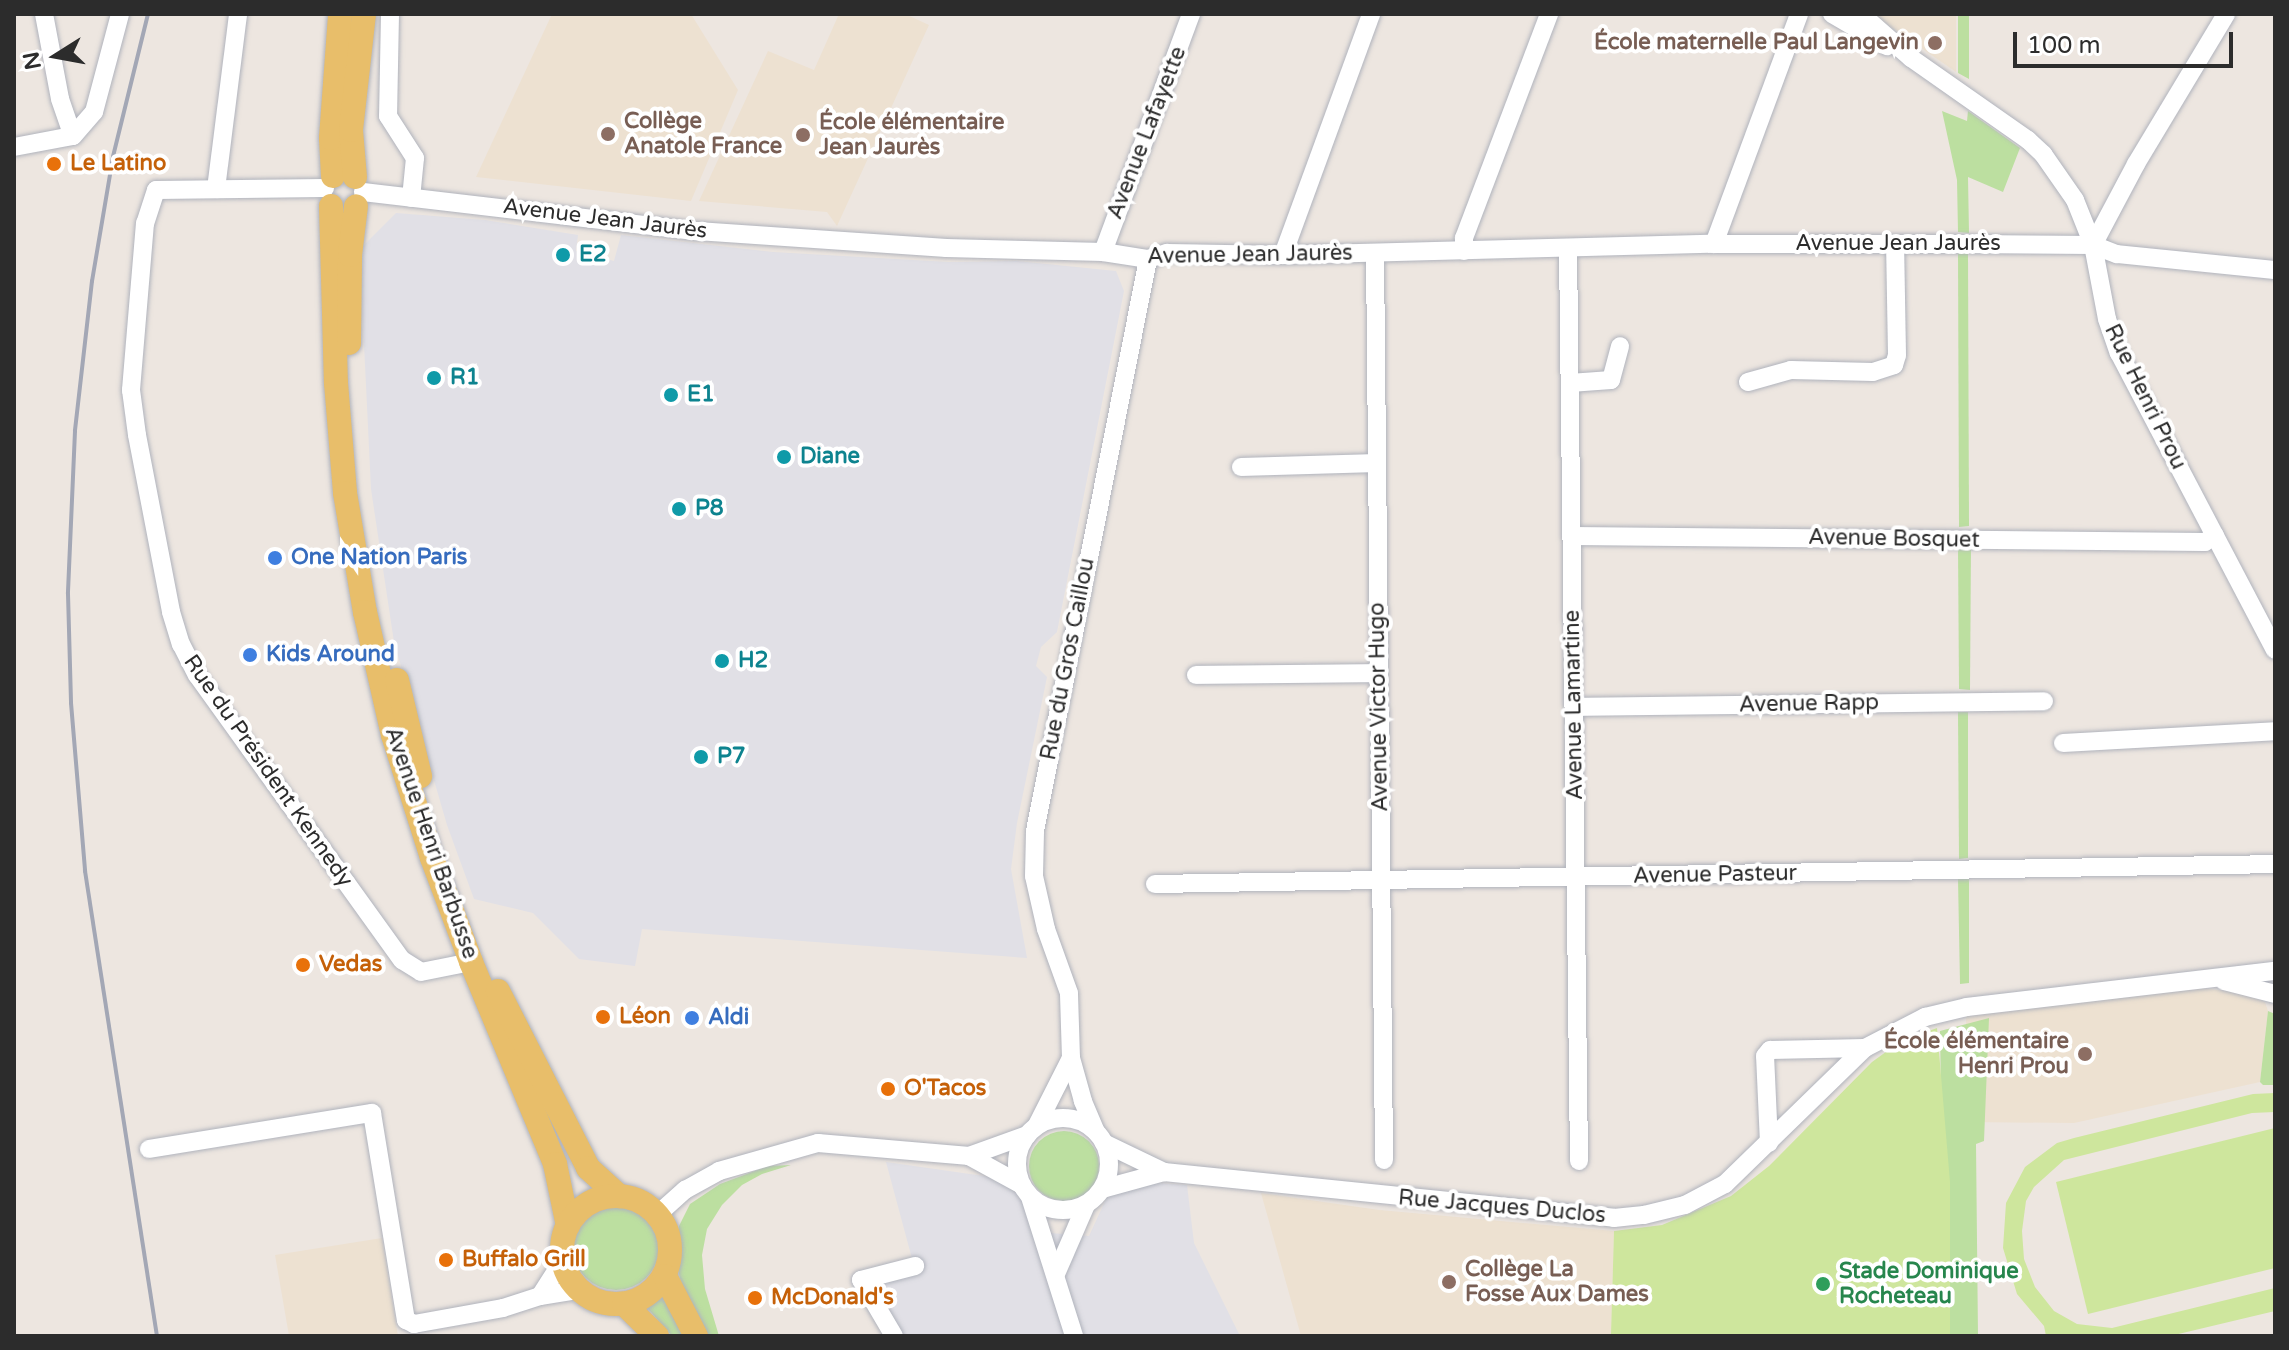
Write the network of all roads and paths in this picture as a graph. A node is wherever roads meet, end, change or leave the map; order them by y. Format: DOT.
graph roads {
  1 [pos="44,14"];
  2 [pos="120,14"];
  3 [pos="238,14"];
  4 [pos="340,14"];
  5 [pos="364,14"];
  6 [pos="390,14"];
  7 [pos="1191,14"];
  8 [pos="1371,14"];
  9 [pos="1549,14"];
  10 [pos="1799,14"];
  11 [pos="1832,14"];
  12 [pos="1861,14"];
  13 [pos="2226,14"];
  14 [pos="1911,58"];
  15 [pos="73,136"];
  16 [pos="14,147"];
  17 [pos="216,189"];
  18 [pos="344,191"];
  19 [pos="411,198"];
  20 [pos="1714,244"];
  21 [pos="1895,244"];
  22 [pos="2093,245"];
  23 [pos="1568,248"];
  24 [pos="1464,251"];
  25 [pos="1103,252"];
  26 [pos="1375,253"];
  27 [pos="1283,255"];
  28 [pos="1148,259"];
  29 [pos="2275,270"];
  30 [pos="1620,346"];
  31 [pos="1748,382"];
  32 [pos="1570,383"];
  33 [pos="1377,463"];
  34 [pos="1241,467"];
  35 [pos="2215,535"];
  36 [pos="1572,536"];
  37 [pos="2269,624"];
  38 [pos="2275,650"];
  39 [pos="1379,673"];
  40 [pos="1196,675"];
  41 [pos="2044,701"];
  42 [pos="1574,707"];
  43 [pos="2275,731"];
  44 [pos="2063,743"];
  45 [pos="2275,864"];
  46 [pos="1576,877"];
  47 [pos="1381,881"];
  48 [pos="1155,884"];
  49 [pos="471,962"];
  50 [pos="2275,971"];
  51 [pos="2201,979"];
  52 [pos="2275,994"];
  53 [pos="1865,1048"];
  54 [pos="1071,1058"];
  55 [pos="1032,1130"];
  56 [pos="1100,1137"];
  57 [pos="1769,1143"];
  58 [pos="149,1149"];
  59 [pos="969,1156"];
  60 [pos="1384,1160"];
  61 [pos="1579,1161"];
  62 [pos="1164,1172"];
  63 [pos="1102,1189"];
  64 [pos="1026,1191"];
  65 [pos="619,1196"];
  66 [pos="1086,1205"];
  67 [pos="657,1215"];
  68 [pos="568,1226"];
  69 [pos="563,1260"];
  70 [pos="915,1266"];
  71 [pos="1056,1274"];
  72 [pos="665,1276"];
  73 [pos="579,1290"];
  74 [pos="540,1296"];
  75 [pos="624,1304"];
  76 [pos="657,1336"];
  77 [pos="696,1336"];
  78 [pos="894,1336"];
  79 [pos="1074,1336"];
  1 -- 15 [label="street"];
  2 -- 15 [label="street"];
  3 -- 17 [label="street"];
  4 -- 18 [label="main road, Avenue Henri Barbusse"];
  5 -- 18 [label="main road, Avenue Henri Barbusse"];
  6 -- 19 [label="street"];
  7 -- 25 [label="street, Avenue Lafayette"];
  8 -- 27 [label="street"];
  9 -- 24 [label="street"];
  10 -- 20 [label="street"];
  11 -- 14 [label="street"];
  12 -- 14 [label="street"];
  13 -- 22 [label="street"];
  14 -- 22 [label="street, Rue Henri Prou"];
  15 -- 16 [label="street"];
  17 -- 18 [label="street, Rue du Président Kennedy"];
  17 -- 49 [label="street, Rue du Président Kennedy"];
  18 -- 19 [label="street, Avenue Jean Jaurès"];
  18 -- 49 [label="main road, Avenue Henri Barbusse"];
  18 -- 65 [label="main road, Avenue Henri Barbusse"];
  19 -- 25 [label="street, Avenue Jean Jaurès"];
  20 -- 21 [label="street, Avenue Jean Jaurès"];
  20 -- 23 [label="street, Avenue Jean Jaurès"];
  21 -- 22 [label="street, Avenue Jean Jaurès"];
  21 -- 31 [label="street"];
  22 -- 29 [label="street, Avenue Jean Jaurès"];
  22 -- 35 [label="street, Rue Henri Prou"];
  23 -- 24 [label="street, Avenue Jean Jaurès"];
  23 -- 32 [label="street, Avenue Lamartine"];
  24 -- 26 [label="street, Avenue Jean Jaurès"];
  25 -- 28 [label="street, Avenue Jean Jaurès"];
  26 -- 27 [label="street, Avenue Jean Jaurès"];
  26 -- 33 [label="street, Avenue Victor Hugo"];
  27 -- 28 [label="street, Avenue Jean Jaurès"];
  28 -- 54 [label="street, Rue du Gros Caillou"];
  30 -- 32 [label="street"];
  32 -- 36 [label="street, Avenue Lamartine"];
  33 -- 34 [label="street"];
  33 -- 39 [label="street, Avenue Victor Hugo"];
  35 -- 36 [label="street, Avenue Bosquet"];
  35 -- 37 [label="street, Rue Henri Prou"];
  36 -- 42 [label="street, Avenue Lamartine"];
  37 -- 38 [label="street, Rue Henri Prou"];
  39 -- 40 [label="street"];
  39 -- 47 [label="street, Avenue Victor Hugo"];
  41 -- 42 [label="street, Avenue Rapp"];
  42 -- 46 [label="street, Avenue Lamartine"];
  43 -- 44 [label="street"];
  45 -- 46 [label="street, Avenue Pasteur"];
  46 -- 47 [label="street, Avenue Pasteur"];
  46 -- 61 [label="street, Avenue Lamartine"];
  47 -- 48 [label="street, Avenue Pasteur"];
  47 -- 60 [label="street, Avenue Victor Hugo"];
  49 -- 68 [label="main road, Avenue Henri Barbusse"];
  50 -- 51 [label="street, Rue Jacques Duclos"];
  51 -- 52 [label="street, Rue Jacques Duclos"];
  51 -- 53 [label="street, Rue Jacques Duclos"];
  53 -- 57 [label="street, Rue Jacques Duclos"];
  53 -- 57 [label="street"];
  54 -- 55 [label="street, Rue du Gros Caillou"];
  54 -- 56 [label="street, Rue du Gros Caillou"];
  55 -- 56 [label="street, Rue Jacques Duclos"];
  55 -- 59 [label="street, Rue Jacques Duclos"];
  55 -- 64 [label="street"];
  56 -- 62 [label="street, Rue Jacques Duclos"];
  56 -- 63 [label="street"];
  57 -- 62 [label="street, Rue Jacques Duclos"];
  58 -- 74 [label="street"];
  59 -- 64 [label="street, Rue Jacques Duclos"];
  59 -- 67 [label="street, Rue Jacques Duclos"];
  62 -- 63 [label="street, Rue Jacques Duclos"];
  63 -- 66 [label="street, Rue Jacques Duclos"];
  64 -- 66 [label="street, Rue Jacques Duclos"];
  64 -- 71 [label="street"];
  65 -- 67 [label="main road"];
  65 -- 68 [label="main road"];
  66 -- 71 [label="street"];
  67 -- 72 [label="main road"];
  68 -- 69 [label="main road"];
  69 -- 73 [label="main road"];
  69 -- 74 [label="street"];
  70 -- 78 [label="street"];
  71 -- 79 [label="street"];
  72 -- 75 [label="main road"];
  72 -- 77 [label="main road"];
  73 -- 74 [label="street"];
  73 -- 75 [label="main road"];
  75 -- 76 [label="main road"];
}
